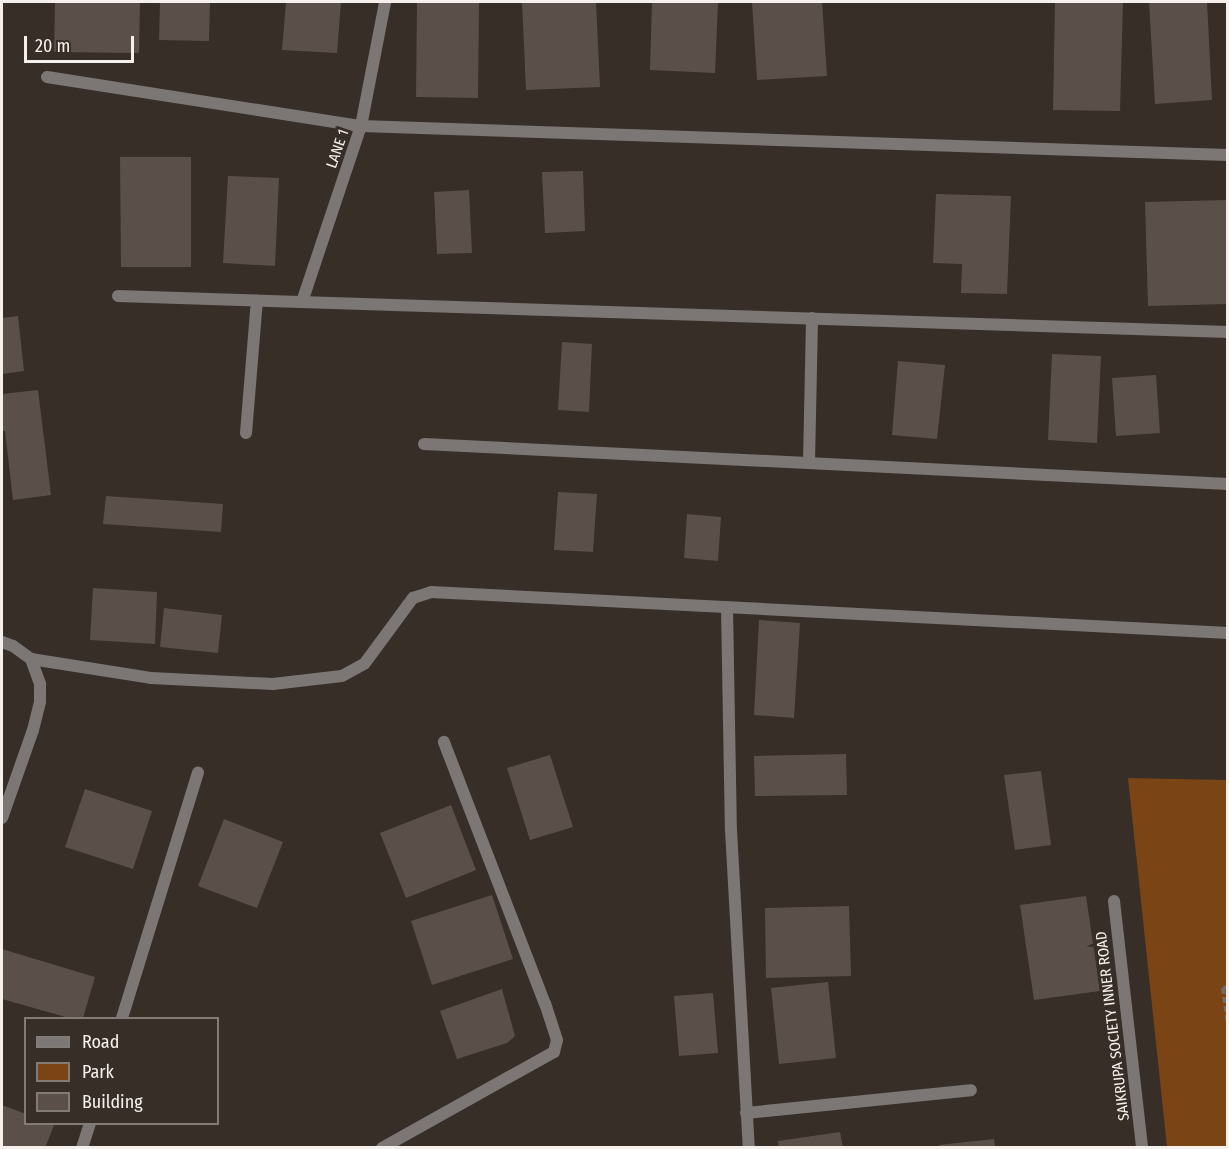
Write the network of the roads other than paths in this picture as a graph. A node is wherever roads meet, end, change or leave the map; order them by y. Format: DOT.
graph roads {
  1 [pos="385,2"];
  2 [pos="47,77"];
  3 [pos="361,126"];
  4 [pos="1227,155"];
  5 [pos="118,296"];
  6 [pos="257,300"];
  7 [pos="302,302"];
  8 [pos="812,318"];
  9 [pos="1227,332"];
  10 [pos="246,434"];
  11 [pos="424,444"];
  12 [pos="809,463"];
  13 [pos="1227,484"];
  14 [pos="727,607"];
  15 [pos="1227,633"];
  16 [pos="2,642"];
  17 [pos="31,659"];
  18 [pos="444,742"];
  19 [pos="198,773"];
  20 [pos="2,818"];
  21 [pos="1114,901"];
  22 [pos="122,1017"];
  23 [pos="971,1090"];
  24 [pos="746,1113"];
  25 [pos="90,1125"];
  26 [pos="82,1148"];
  27 [pos="382,1148"];
  28 [pos="749,1148"];
  29 [pos="1142,1148"];
  1 -- 3 [label="street, LANE 1"];
  2 -- 3 [label="street"];
  3 -- 4 [label="street"];
  3 -- 7 [label="street, LANE 1"];
  5 -- 6 [label="street"];
  6 -- 7 [label="street"];
  6 -- 10 [label="street"];
  7 -- 8 [label="street"];
  8 -- 9 [label="street"];
  8 -- 12 [label="street"];
  11 -- 12 [label="street"];
  12 -- 13 [label="street"];
  14 -- 15 [label="street"];
  14 -- 17 [label="street"];
  14 -- 24 [label="street"];
  16 -- 17 [label="street"];
  17 -- 20 [label="street"];
  18 -- 27 [label="street"];
  19 -- 22 [label="street"];
  21 -- 29 [label="street, SAIKRUPA SOCIETY INNER ROAD"];
  23 -- 24 [label="street"];
  24 -- 28 [label="street"];
  25 -- 26 [label="street"];
}
